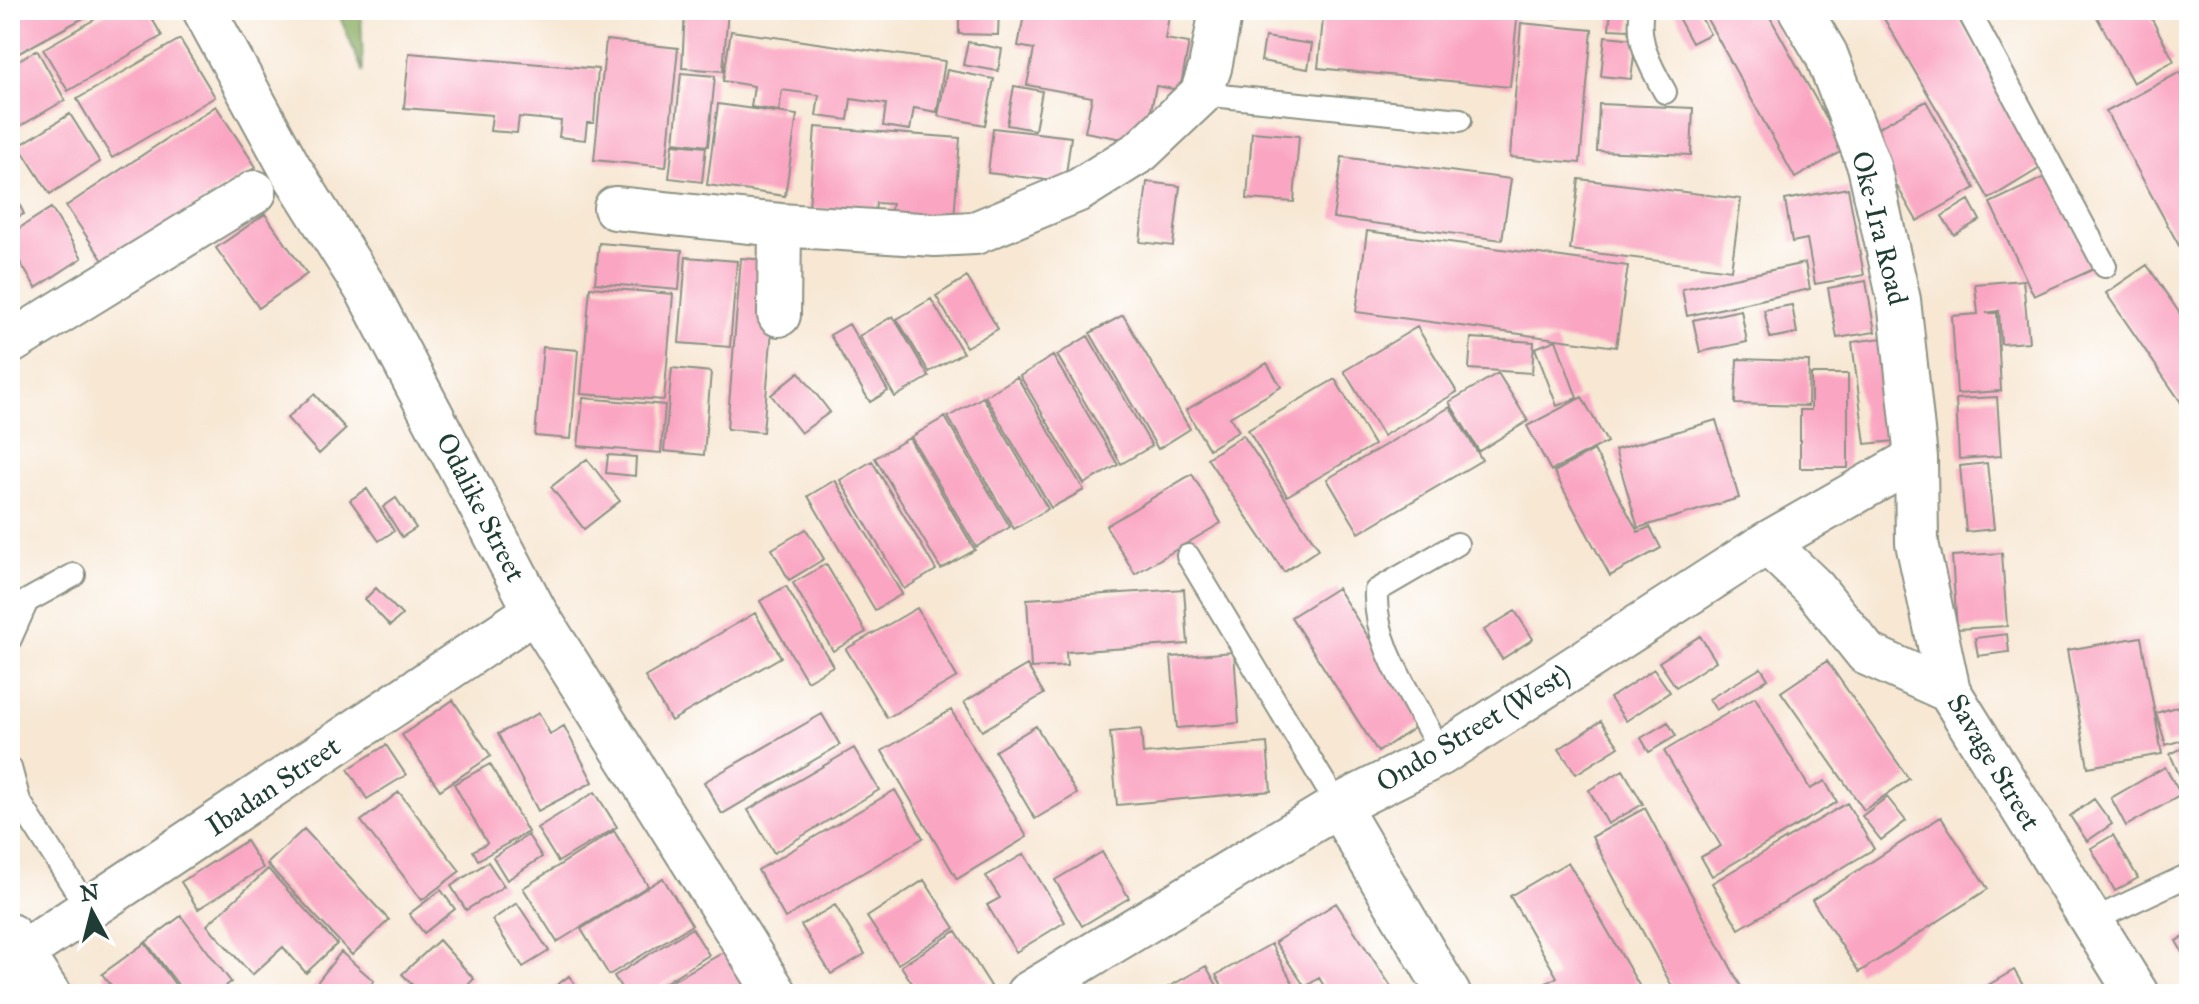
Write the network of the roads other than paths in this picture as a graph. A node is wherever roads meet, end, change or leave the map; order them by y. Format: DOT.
graph roads {
  1 [pos="204,10"];
  2 [pos="1221,10"];
  3 [pos="1642,10"];
  4 [pos="1800,10"];
  5 [pos="1968,10"];
  6 [pos="1665,92"];
  7 [pos="1201,94"];
  8 [pos="1460,120"];
  9 [pos="255,192"];
  10 [pos="615,208"];
  11 [pos="780,225"];
  12 [pos="2105,266"];
  13 [pos="779,315"];
  14 [pos="10,343"];
  15 [pos="1916,458"];
  16 [pos="1767,543"];
  17 [pos="1457,544"];
  18 [pos="1188,556"];
  19 [pos="74,575"];
  20 [pos="535,611"];
  21 [pos="10,639"];
  22 [pos="1949,691"];
  23 [pos="1441,754"];
  24 [pos="10,768"];
  25 [pos="1338,806"];
  26 [pos="2189,875"];
  27 [pos="88,909"];
  28 [pos="2091,921"];
  29 [pos="14,950"];
  30 [pos="49,994"];
  31 [pos="776,994"];
  32 [pos="1027,994"];
  33 [pos="1449,994"];
  34 [pos="2137,994"];
  1 -- 20 [label="street, Odalike Street"];
  2 -- 7 [label="street"];
  3 -- 6 [label="lane"];
  4 -- 15 [label="street, Oke-Ira Road"];
  5 -- 12 [label="lane"];
  7 -- 8 [label="lane"];
  7 -- 11 [label="street"];
  9 -- 14 [label="street"];
  10 -- 11 [label="street"];
  11 -- 13 [label="street"];
  15 -- 16 [label="street, Ondo Street (West)"];
  15 -- 22 [label="street, Savage Street"];
  16 -- 22 [label="street"];
  16 -- 23 [label="street, Ondo Street (West)"];
  17 -- 23 [label="lane"];
  18 -- 25 [label="lane"];
  19 -- 21 [label="lane"];
  20 -- 27 [label="street, Ibadan Street"];
  20 -- 31 [label="street, Odalike Street"];
  22 -- 28 [label="street, Savage Street"];
  23 -- 25 [label="street, Ondo Street (West)"];
  24 -- 27 [label="lane"];
  25 -- 32 [label="street, Ondo Street (West)"];
  25 -- 33 [label="street"];
  26 -- 28 [label="lane"];
  27 -- 29 [label="street, Ibadan Street"];
  28 -- 34 [label="street, Savage Street"];
  29 -- 30 [label="street"];
}
